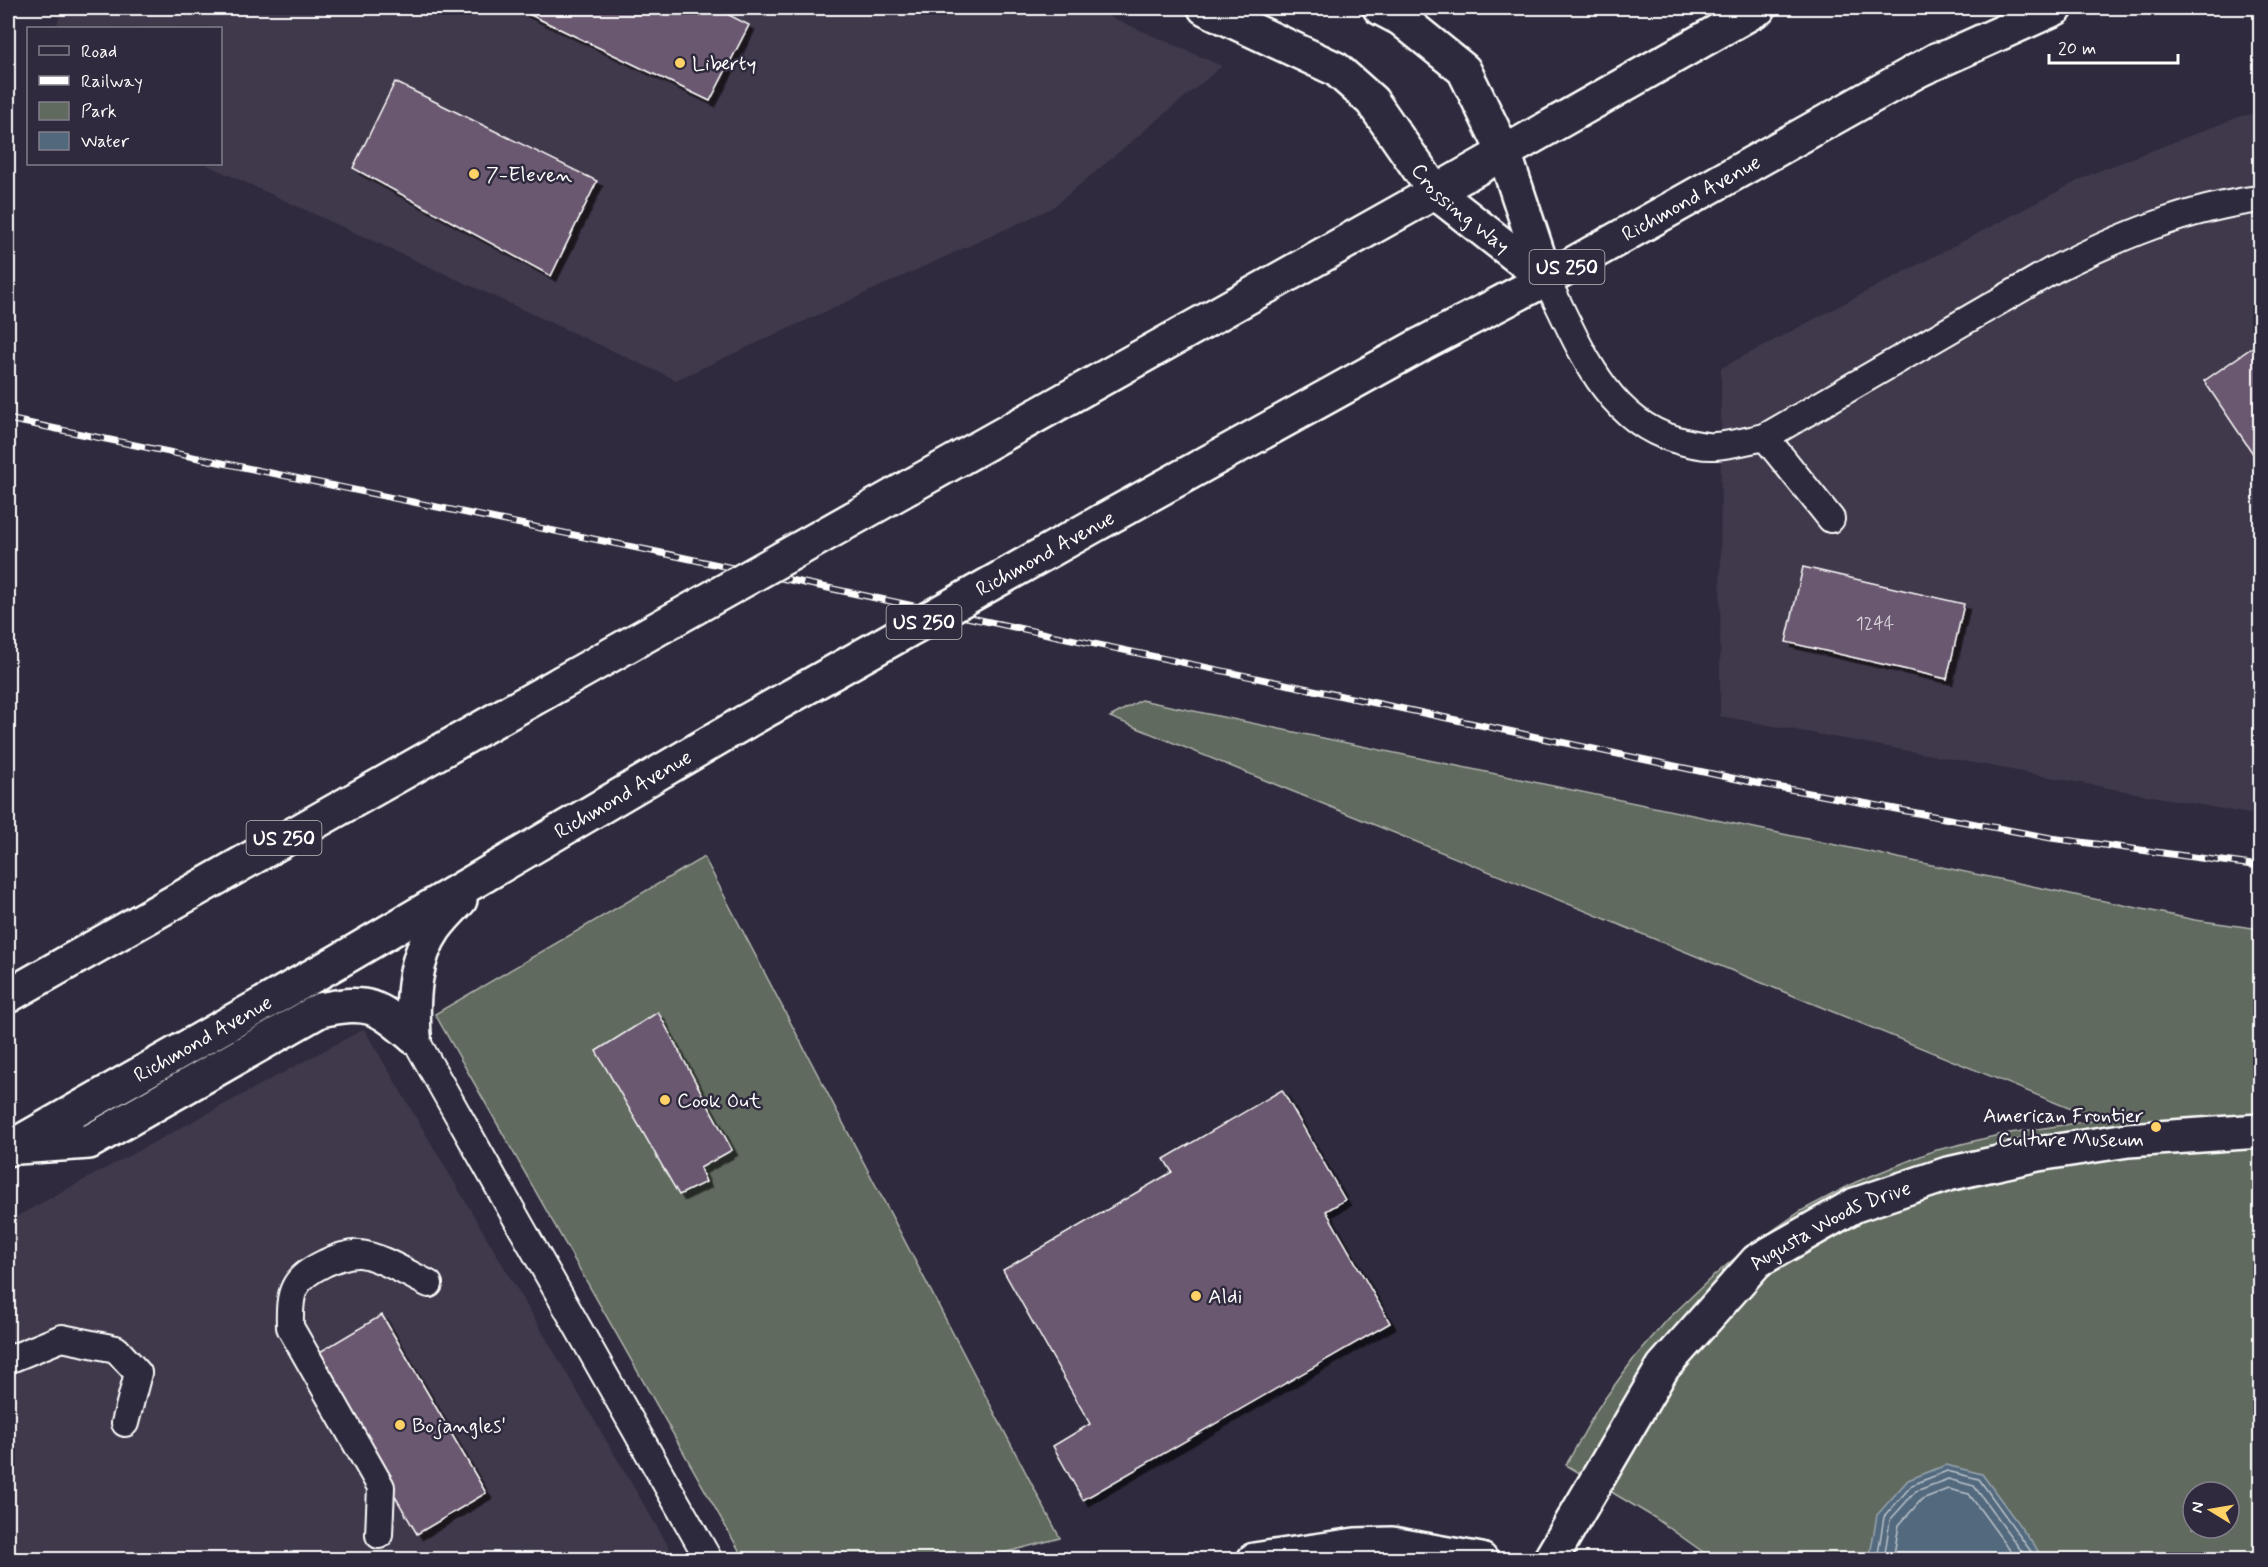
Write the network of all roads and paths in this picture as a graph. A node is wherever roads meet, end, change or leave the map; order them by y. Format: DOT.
graph roads {
  1 [pos="1205,8"];
  2 [pos="1380,8"];
  3 [pos="1759,8"];
  4 [pos="2029,8"];
  5 [pos="2056,8"];
  6 [pos="1914,72"];
  7 [pos="1504,152"];
  8 [pos="1435,192"];
  9 [pos="2260,199"];
  10 [pos="1546,279"];
  11 [pos="1765,436"];
  12 [pos="1831,519"];
  13 [pos="476,880"];
  14 [pos="8,996"];
  15 [pos="414,1037"];
  16 [pos="2260,1131"];
  17 [pos="9,1148"];
  18 [pos="429,1284"];
  19 [pos="8,1360"];
  20 [pos="124,1424"];
  21 [pos="379,1535"];
  22 [pos="709,1560"];
  23 [pos="1254,1560"];
  24 [pos="1481,1560"];
  25 [pos="1550,1560"];
  1 -- 8 [label="main road, Crossing Way"];
  2 -- 7 [label="main road, Crossing Way"];
  3 -- 7 [label="main road, US 250"];
  4 -- 6 [label="main road, Richmond Avenue / US 250"];
  5 -- 6 [label="main road"];
  6 -- 10 [label="main road, Richmond Avenue / US 250"];
  7 -- 8 [label="main road, US 250"];
  7 -- 10 [label="main road, Crossing Way"];
  8 -- 10 [label="main road, Crossing Way"];
  8 -- 14 [label="main road, US 250, bridge"];
  9 -- 11 [label="lane"];
  10 -- 11 [label="lane"];
  10 -- 13 [label="main road, Richmond Avenue / US 250, bridge"];
  11 -- 12 [label="lane"];
  13 -- 15 [label="main road"];
  13 -- 17 [label="main road, Richmond Avenue / US 250"];
  15 -- 17 [label="main road"];
  15 -- 22 [label="lane"];
  16 -- 25 [label="main road, Augusta Woods Drive"];
  18 -- 21 [label="lane"];
  19 -- 20 [label="lane"];
  23 -- 24 [label="main road"];
}
